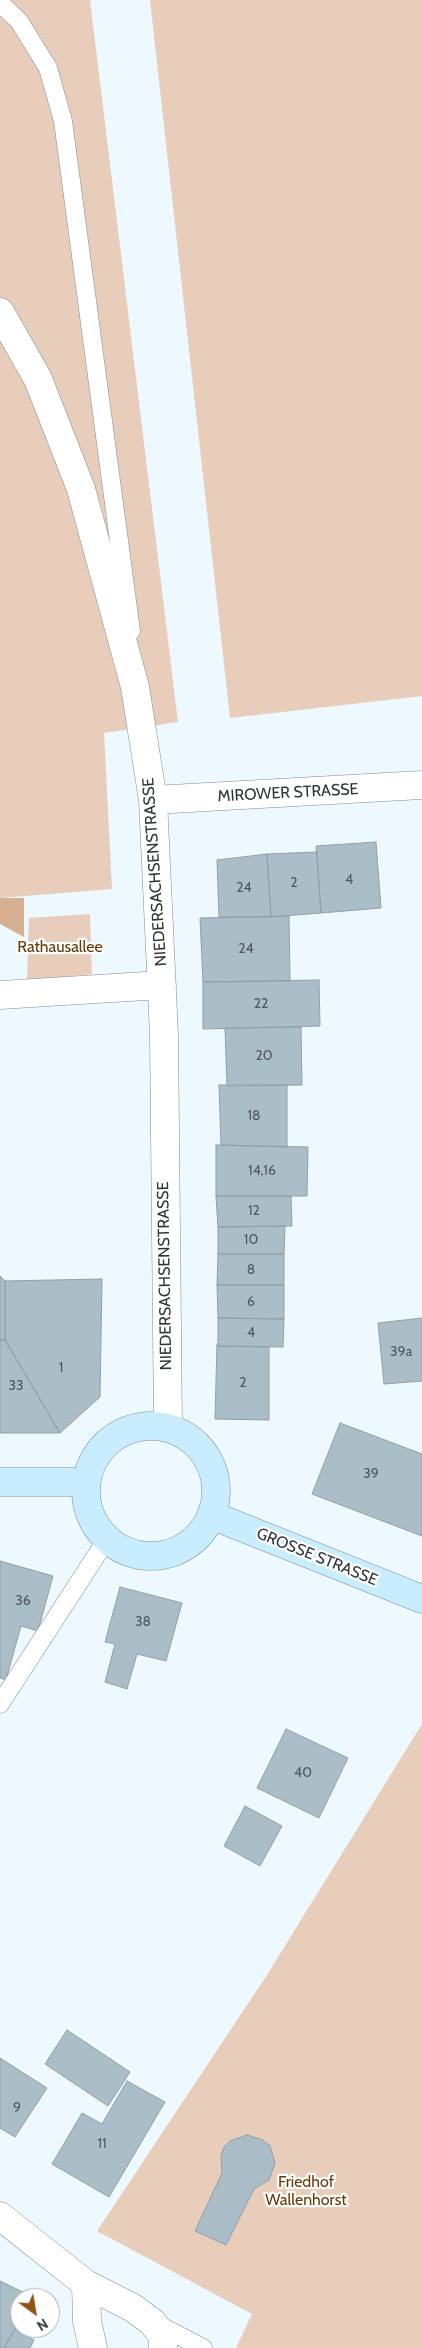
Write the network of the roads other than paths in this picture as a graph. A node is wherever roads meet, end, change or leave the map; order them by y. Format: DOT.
graph roads {
  1 [pos="0,3"];
  2 [pos="0,312"];
  3 [pos="422,785"];
  4 [pos="153,800"];
  5 [pos="162,985"];
  6 [pos="0,995"];
  7 [pos="168,1427"];
  8 [pos="0,1482"];
  9 [pos="86,1482"];
  10 [pos="211,1515"];
  11 [pos="107,1539"];
  12 [pos="422,1599"];
  13 [pos="0,1704"];
  14 [pos="0,2216"];
  15 [pos="86,2284"];
  16 [pos="152,2322"];
  17 [pos="92,2348"];
  18 [pos="162,2348"];
  19 [pos="203,2348"];
  1 -- 4 [label="lane"];
  2 -- 4 [label="street, NIEDERSACHSENSTRASSE"];
  3 -- 4 [label="street, MIROWER STRASSE"];
  4 -- 5 [label="street, NIEDERSACHSENSTRASSE"];
  5 -- 6 [label="street"];
  5 -- 7 [label="street, NIEDERSACHSENSTRASSE"];
  7 -- 9 [label="street"];
  7 -- 10 [label="street"];
  8 -- 9 [label="street"];
  9 -- 11 [label="street"];
  10 -- 11 [label="street"];
  10 -- 12 [label="street, GROSSE STRASSE"];
  11 -- 13 [label="lane"];
  14 -- 15 [label="street"];
  15 -- 16 [label="street"];
  15 -- 17 [label="street"];
  16 -- 18 [label="street"];
  16 -- 19 [label="lane"];
}
